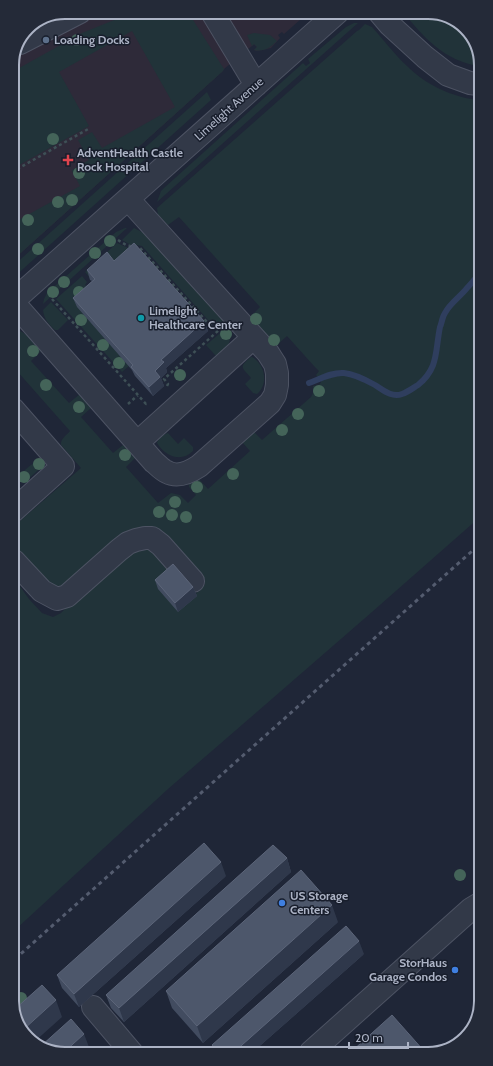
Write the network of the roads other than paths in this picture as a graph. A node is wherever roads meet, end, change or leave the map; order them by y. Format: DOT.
graph roads {
  1 [pos="66,19"];
  2 [pos="216,19"];
  3 [pos="330,19"];
  4 [pos="385,19"];
  5 [pos="26,40"];
  6 [pos="474,84"];
  7 [pos="256,85"];
  8 [pos="128,198"];
  9 [pos="19,297"];
  10 [pos="19,309"];
  11 [pos="254,338"];
  12 [pos="19,416"];
  13 [pos="138,443"];
  14 [pos="19,499"];
  15 [pos="19,567"];
  16 [pos="193,581"];
  17 [pos="474,907"];
  18 [pos="92,1007"];
  19 [pos="127,1047"];
  20 [pos="317,1047"];
  1 -- 5 [label="street"];
  2 -- 7 [label="street"];
  3 -- 7 [label="street, Limelight Avenue"];
  4 -- 6 [label="street"];
  7 -- 8 [label="street, Limelight Avenue"];
  8 -- 9 [label="street, Limelight Avenue"];
  8 -- 11 [label="street"];
  10 -- 13 [label="street"];
  11 -- 13 [label="street"];
  11 -- 13 [label="street"];
  12 -- 14 [label="street"];
  15 -- 16 [label="street"];
  17 -- 20 [label="street"];
  18 -- 19 [label="street"];
}
